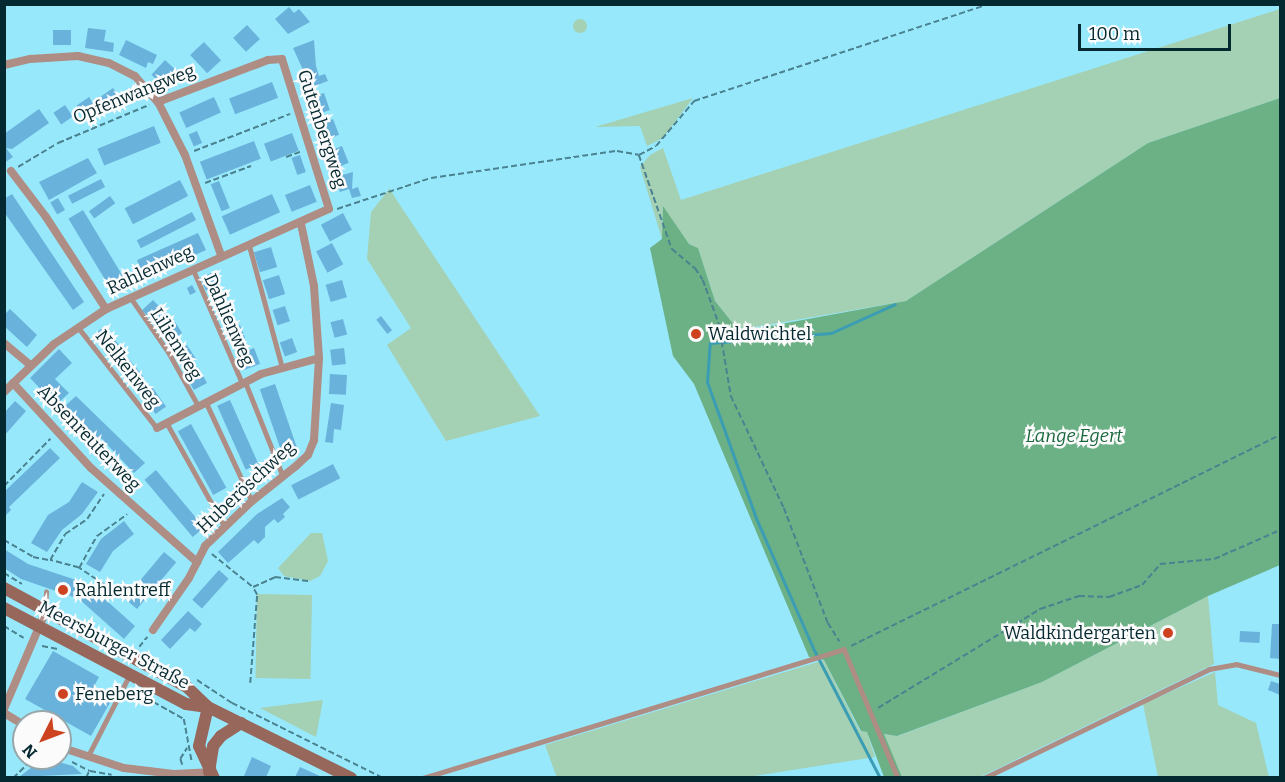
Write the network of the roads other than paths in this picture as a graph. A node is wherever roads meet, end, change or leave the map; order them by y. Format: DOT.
graph roads {
  1 [pos="282,59"];
  2 [pos="4,66"];
  3 [pos="158,102"];
  4 [pos="11,171"];
  5 [pos="329,209"];
  6 [pos="301,224"];
  7 [pos="248,244"];
  8 [pos="221,255"];
  9 [pos="192,269"];
  10 [pos="130,298"];
  11 [pos="106,309"];
  12 [pos="78,327"];
  13 [pos="4,343"];
  14 [pos="319,358"];
  15 [pos="30,365"];
  16 [pos="282,366"];
  17 [pos="243,382"];
  18 [pos="13,383"];
  19 [pos="4,392"];
  20 [pos="201,403"];
  21 [pos="168,425"];
  22 [pos="157,429"];
  23 [pos="283,476"];
  24 [pos="252,501"];
  25 [pos="224,525"];
  26 [pos="196,562"];
  27 [pos="4,588"];
  28 [pos="46,592"];
  29 [pos="4,608"];
  30 [pos="45,613"];
  31 [pos="38,627"];
  32 [pos="153,630"];
  33 [pos="1281,675"];
  34 [pos="129,676"];
  35 [pos="208,707"];
  36 [pos="4,711"];
  37 [pos="241,723"];
  38 [pos="72,751"];
  39 [pos="87,757"];
  40 [pos="212,775"];
  41 [pos="347,777"];
  42 [pos="423,777"];
  43 [pos="898,777"];
  44 [pos="984,777"];
  1 -- 3 [label="street, Opfenwangweg"];
  1 -- 5 [label="street, Gutenbergweg"];
  2 -- 3 [label="street"];
  3 -- 8 [label="street"];
  4 -- 11 [label="street"];
  5 -- 6 [label="street, Rahlenweg"];
  6 -- 7 [label="street, Rahlenweg"];
  6 -- 14 [label="street, Huberöschweg"];
  7 -- 8 [label="street, Rahlenweg"];
  7 -- 16 [label="lane"];
  8 -- 9 [label="street, Rahlenweg"];
  9 -- 10 [label="street, Rahlenweg"];
  9 -- 17 [label="lane, Dahlienweg"];
  10 -- 11 [label="street, Rahlenweg"];
  10 -- 20 [label="lane, Lilienweg"];
  11 -- 12 [label="street, Rahlenweg"];
  12 -- 15 [label="street, Rahlenweg"];
  12 -- 22 [label="lane, Nelkenweg"];
  13 -- 15 [label="street, Absenreuterweg"];
  14 -- 16 [label="street"];
  14 -- 23 [label="street, Huberöschweg"];
  15 -- 18 [label="street, Rahlenweg"];
  16 -- 17 [label="street"];
  17 -- 20 [label="street"];
  17 -- 23 [label="lane, Dahlienweg"];
  18 -- 19 [label="street, Rahlenweg"];
  18 -- 26 [label="street, Absenreuterweg"];
  20 -- 21 [label="street"];
  20 -- 24 [label="lane, Lilienweg"];
  21 -- 22 [label="street"];
  21 -- 25 [label="lane, Nelkenweg"];
  23 -- 24 [label="street, Huberöschweg"];
  24 -- 25 [label="street, Huberöschweg"];
  25 -- 26 [label="street, Huberöschweg"];
  26 -- 32 [label="street, Huberöschweg"];
  27 -- 30 [label="street, Meersburger Straße"];
  28 -- 30 [label="lane"];
  29 -- 31 [label="street, Meersburger Straße"];
  30 -- 31 [label="street"];
  30 -- 35 [label="street, Meersburger Straße"];
  31 -- 34 [label="street, Meersburger Straße"];
  31 -- 36 [label="street"];
  33 -- 44 [label="lane"];
  34 -- 35 [label="street, Meersburger Straße"];
  34 -- 39 [label="lane"];
  35 -- 37 [label="street, Meersburger Straße"];
  35 -- 40 [label="street"];
  37 -- 40 [label="street"];
  37 -- 41 [label="street, Meersburger Straße"];
  38 -- 39 [label="street"];
  39 -- 40 [label="street"];
  42 -- 43 [label="lane"];
}
